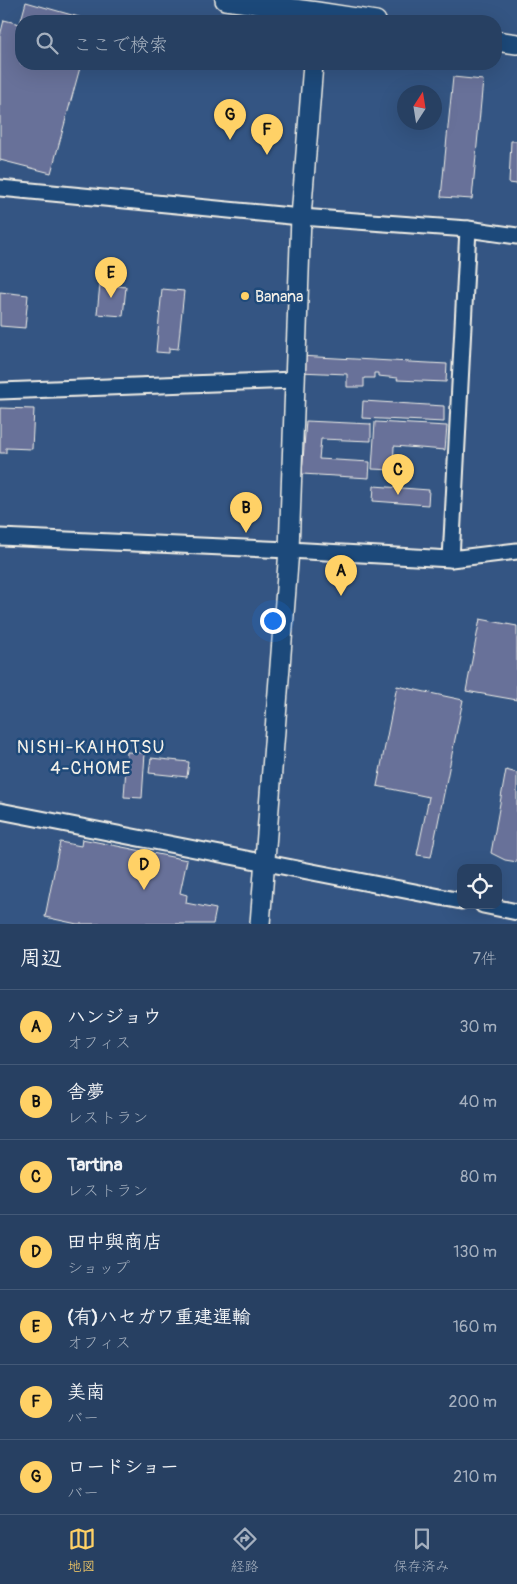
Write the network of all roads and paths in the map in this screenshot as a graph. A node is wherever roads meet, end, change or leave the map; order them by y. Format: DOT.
graph roads {
  1 [pos="225,0"];
  2 [pos="317,11"];
  3 [pos="341,15"];
  4 [pos="502,42"];
  5 [pos="517,44"];
  6 [pos="313,70"];
  7 [pos="0,188"];
  8 [pos="301,217"];
  9 [pos="468,229"];
  10 [pos="517,236"];
  11 [pos="295,380"];
  12 [pos="0,391"];
  13 [pos="0,537"];
  14 [pos="289,550"];
  15 [pos="517,551"];
  16 [pos="451,559"];
  17 [pos="0,811"];
  18 [pos="266,862"];
  19 [pos="457,900"];
  20 [pos="502,909"];
  21 [pos="517,912"];
  22 [pos="260,924"];
  1 -- 2 [label="street"];
  2 -- 3 [label="street"];
  4 -- 5 [label="street"];
  6 -- 8 [label="street"];
  7 -- 8 [label="street"];
  8 -- 9 [label="street"];
  8 -- 11 [label="street"];
  9 -- 10 [label="street"];
  9 -- 16 [label="street"];
  11 -- 12 [label="street"];
  11 -- 14 [label="street"];
  13 -- 14 [label="street"];
  14 -- 16 [label="street"];
  14 -- 18 [label="street"];
  15 -- 16 [label="street"];
  17 -- 18 [label="street"];
  18 -- 19 [label="street"];
  18 -- 22 [label="street"];
  20 -- 21 [label="street"];
}
